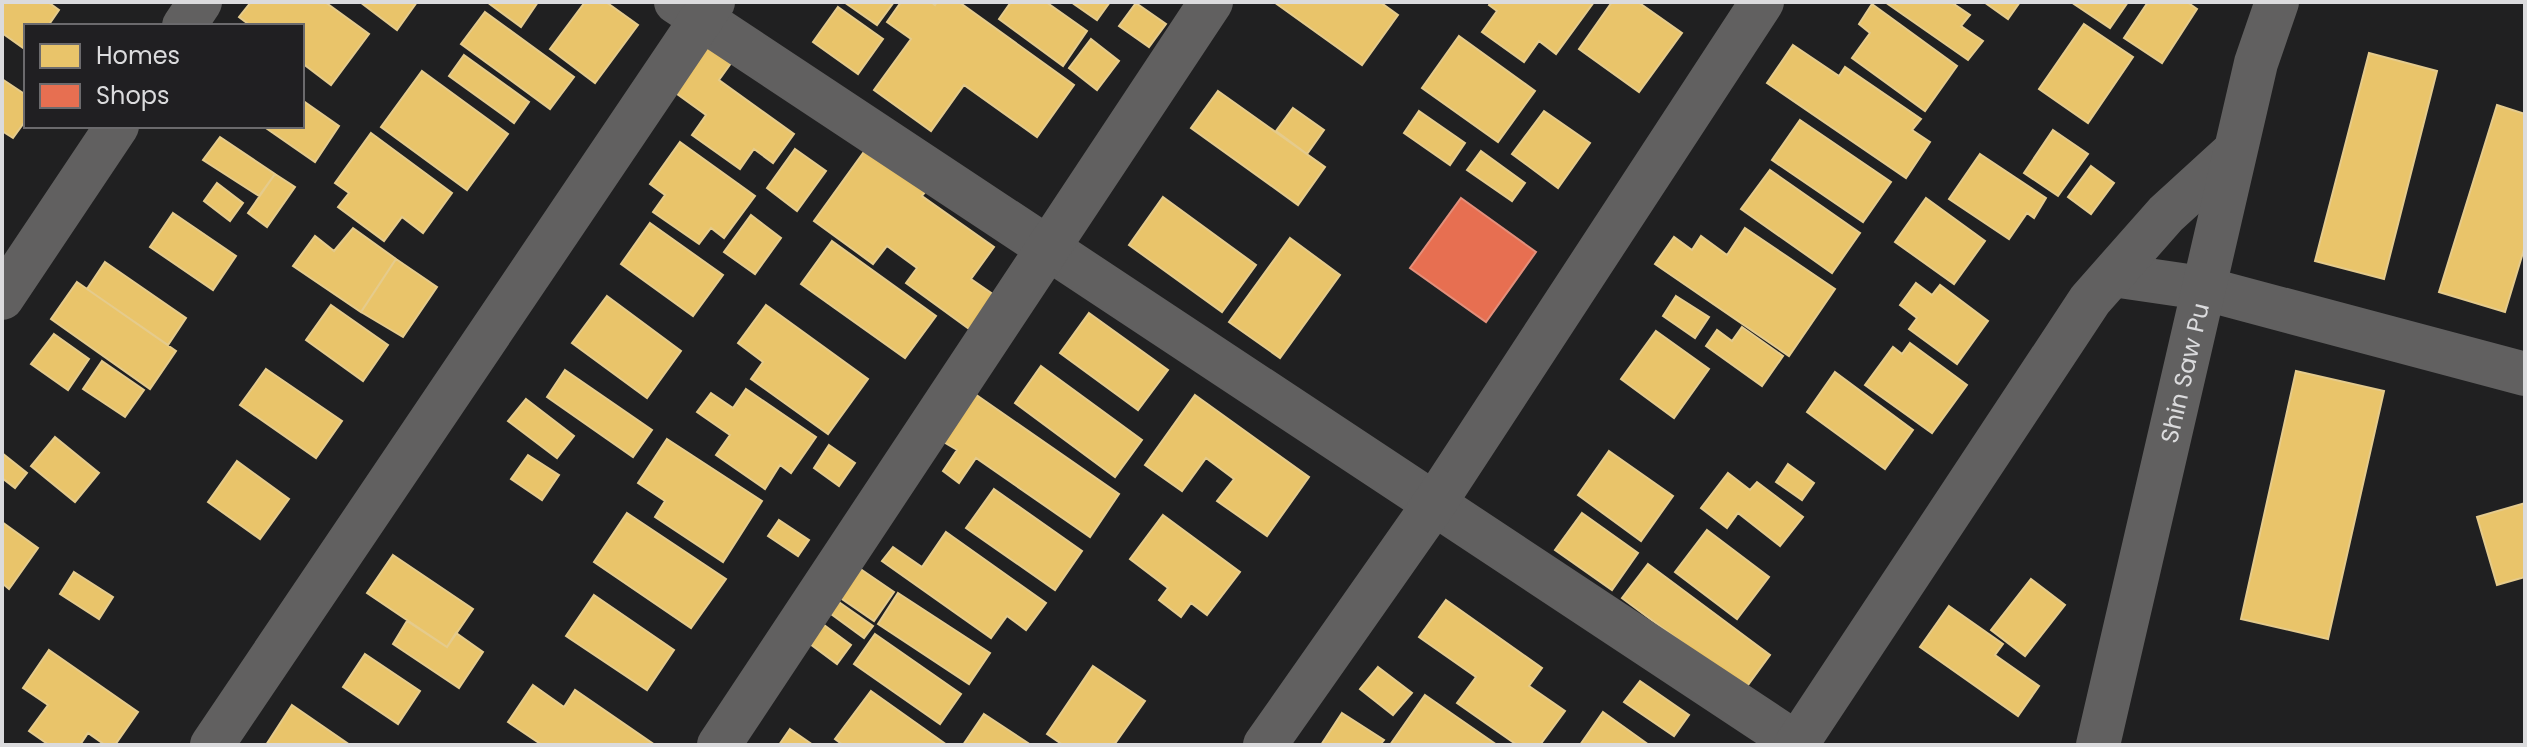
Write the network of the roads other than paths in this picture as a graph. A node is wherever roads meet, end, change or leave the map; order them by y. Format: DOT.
graph roads {
  1 [pos="200,2"];
  2 [pos="1211,2"];
  3 [pos="1762,2"];
  4 [pos="2277,2"];
  5 [pos="697,8"];
  6 [pos="185,24"];
  7 [pos="116,128"];
  8 [pos="2235,151"];
  9 [pos="1047,247"];
  10 [pos="2113,275"];
  11 [pos="2202,288"];
  12 [pos="2,298"];
  13 [pos="2525,374"];
  14 [pos="1434,504"];
  15 [pos="212,745"];
  16 [pos="719,745"];
  17 [pos="1265,745"];
  18 [pos="1797,745"];
  19 [pos="2098,745"];
  1 -- 6 [label="street"];
  2 -- 9 [label="street"];
  3 -- 14 [label="street"];
  4 -- 8 [label="street, Shin Saw Pu"];
  5 -- 9 [label="street"];
  5 -- 15 [label="street"];
  7 -- 12 [label="street"];
  8 -- 10 [label="street"];
  8 -- 11 [label="street, Shin Saw Pu"];
  9 -- 14 [label="street"];
  9 -- 16 [label="street"];
  10 -- 11 [label="street"];
  10 -- 18 [label="street"];
  11 -- 13 [label="street"];
  11 -- 19 [label="street, Shin Saw Pu"];
  14 -- 17 [label="street"];
  14 -- 18 [label="street"];
}
